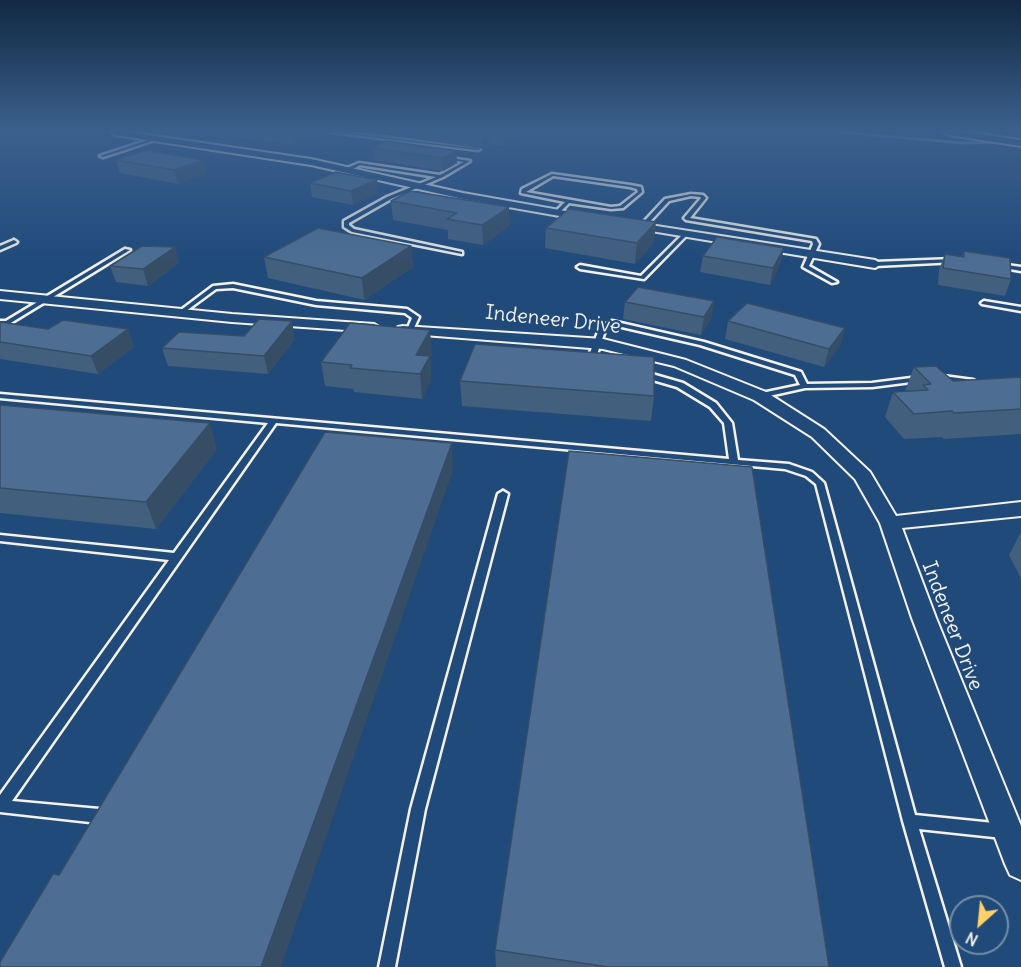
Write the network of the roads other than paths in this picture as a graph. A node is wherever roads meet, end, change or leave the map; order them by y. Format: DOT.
graph roads {
  1 [pos="379,177"];
  2 [pos="439,177"];
  3 [pos="548,177"];
  4 [pos="567,177"];
  5 [pos="419,186"];
  6 [pos="389,198"];
  7 [pos="400,200"];
  8 [pos="568,201"];
  9 [pos="557,213"];
  10 [pos="600,220"];
  11 [pos="621,223"];
  12 [pos="642,227"];
  13 [pos="685,234"];
  14 [pos="14,242"];
  15 [pos="0,248"];
  16 [pos="127,250"];
  17 [pos="460,253"];
  18 [pos="811,254"];
  19 [pos="960,261"];
  20 [pos="875,264"];
  21 [pos="996,266"];
  22 [pos="580,267"];
  23 [pos="1021,269"];
  24 [pos="834,282"];
  25 [pos="0,296"];
  26 [pos="45,300"];
  27 [pos="984,303"];
  28 [pos="1021,309"];
  29 [pos="180,313"];
  30 [pos="0,323"];
  31 [pos="410,330"];
  32 [pos="596,343"];
  33 [pos="589,365"];
  34 [pos="631,371"];
  35 [pos="985,383"];
  36 [pos="805,386"];
  37 [pos="0,396"];
  38 [pos="760,396"];
  39 [pos="274,420"];
  40 [pos="734,462"];
  41 [pos="503,494"];
  42 [pos="1021,509"];
  43 [pos="890,523"];
  44 [pos="0,538"];
  45 [pos="177,557"];
  46 [pos="0,806"];
  47 [pos="99,816"];
  48 [pos="910,821"];
  49 [pos="1008,832"];
  50 [pos="1021,864"];
  51 [pos="387,967"];
  52 [pos="954,967"];
  1 -- 5 [label="street"];
  2 -- 5 [label="lane"];
  3 -- 8 [label="lane"];
  4 -- 8 [label="lane"];
  5 -- 6 [label="lane"];
  5 -- 9 [label="street"];
  6 -- 7 [label="lane"];
  6 -- 17 [label="lane"];
  8 -- 9 [label="lane"];
  9 -- 10 [label="street"];
  11 -- 12 [label="street"];
  12 -- 13 [label="street"];
  12 -- 18 [label="lane"];
  13 -- 18 [label="street"];
  13 -- 22 [label="lane"];
  14 -- 15 [label="lane"];
  16 -- 26 [label="lane"];
  18 -- 20 [label="street"];
  18 -- 24 [label="lane"];
  19 -- 20 [label="lane"];
  21 -- 23 [label="lane"];
  25 -- 26 [label="street, Indeneer Drive"];
  26 -- 29 [label="street, Indeneer Drive"];
  26 -- 30 [label="lane"];
  27 -- 28 [label="lane"];
  29 -- 31 [label="street, Indeneer Drive"];
  29 -- 31 [label="lane"];
  31 -- 32 [label="street, Indeneer Drive"];
  32 -- 33 [label="lane"];
  32 -- 36 [label="lane"];
  32 -- 38 [label="street, Indeneer Drive"];
  34 -- 40 [label="lane"];
  35 -- 36 [label="lane"];
  36 -- 38 [label="lane"];
  37 -- 39 [label="lane"];
  38 -- 43 [label="street, Indeneer Drive"];
  39 -- 40 [label="lane"];
  39 -- 45 [label="lane"];
  40 -- 48 [label="lane"];
  41 -- 51 [label="lane"];
  42 -- 43 [label="street"];
  43 -- 49 [label="street, Indeneer Drive"];
  44 -- 45 [label="lane"];
  45 -- 46 [label="lane"];
  46 -- 47 [label="lane"];
  48 -- 49 [label="lane"];
  48 -- 52 [label="lane"];
  49 -- 50 [label="street, Indeneer Drive"];
}
